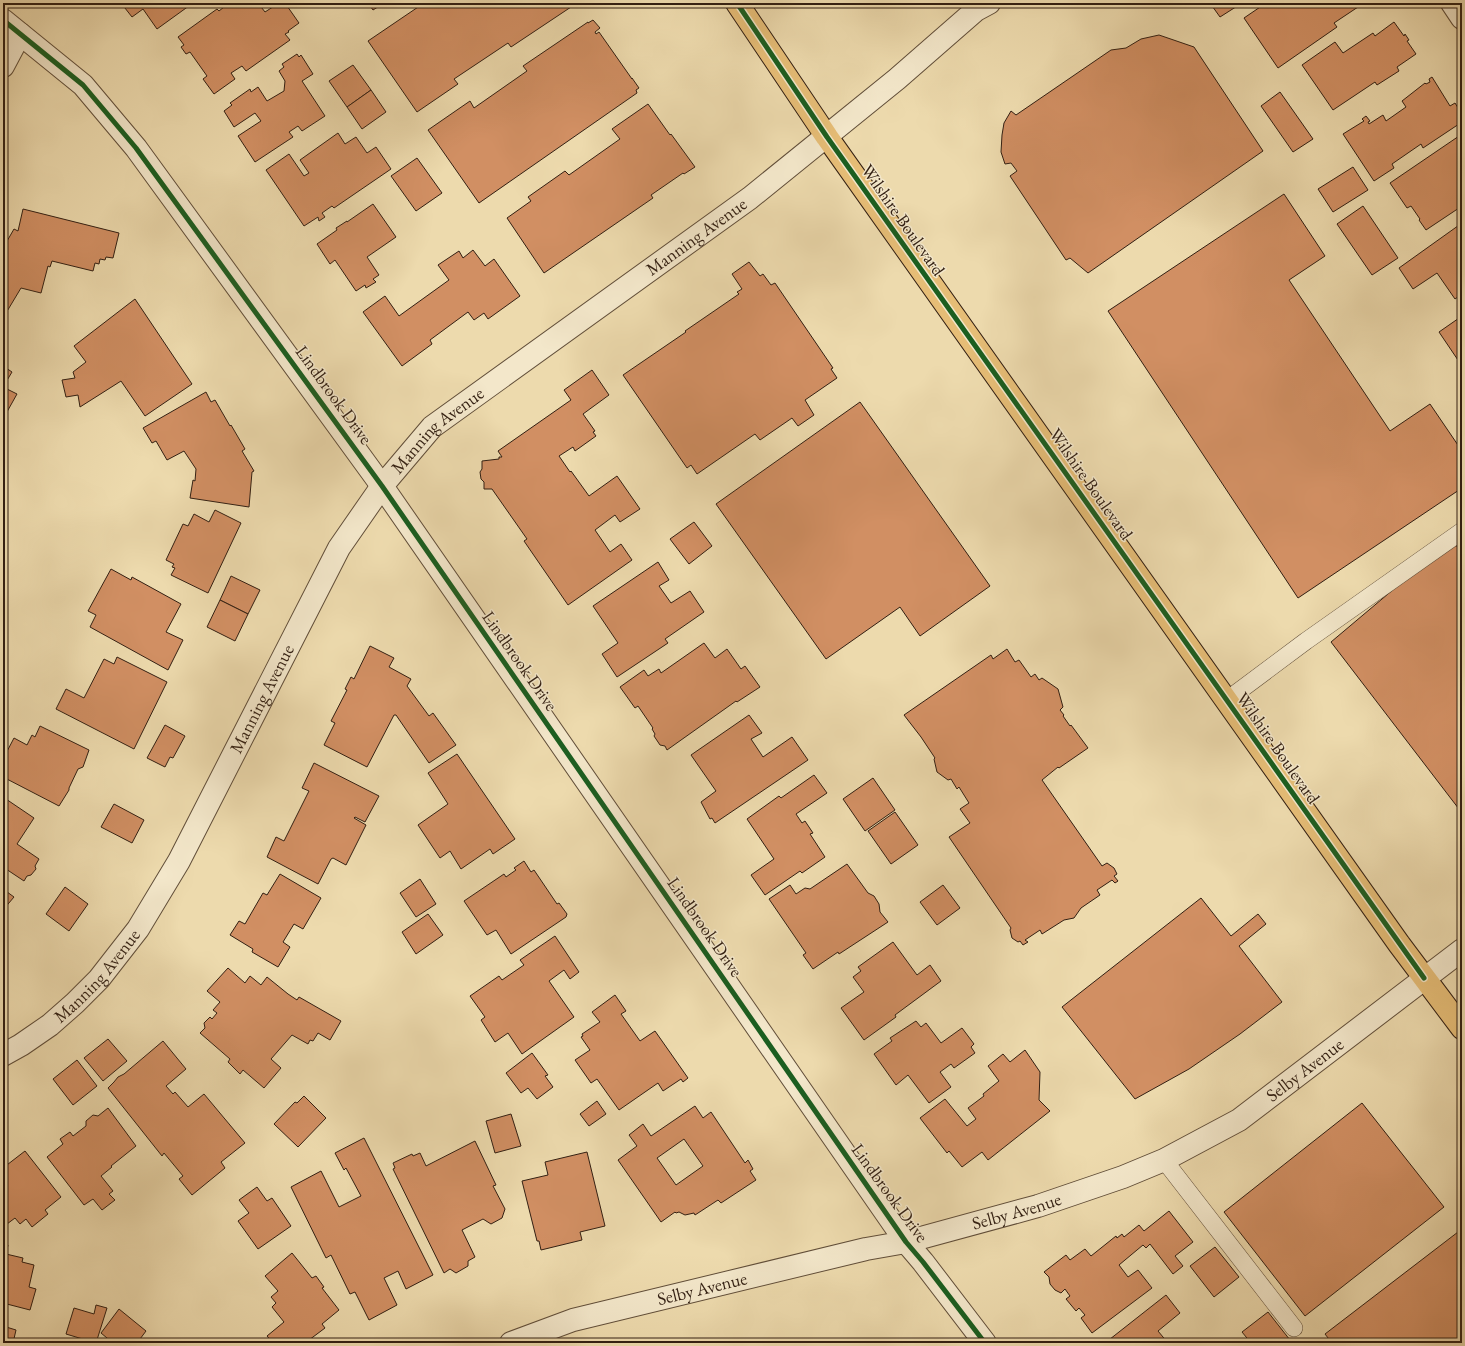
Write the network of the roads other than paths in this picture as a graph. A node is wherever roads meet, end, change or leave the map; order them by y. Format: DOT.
graph roads {
  1 [pos="737,3"];
  2 [pos="989,3"];
  3 [pos="1452,3"];
  4 [pos="1462,18"];
  5 [pos="3,20"];
  6 [pos="20,34"];
  7 [pos="3,66"];
  8 [pos="827,136"];
  9 [pos="382,486"];
  10 [pos="1462,531"];
  11 [pos="1227,700"];
  12 [pos="1462,950"];
  13 [pos="1424,978"];
  14 [pos="1462,1028"];
  15 [pos="3,1055"];
  16 [pos="1164,1160"];
  17 [pos="906,1242"];
  18 [pos="1294,1328"];
  19 [pos="511,1343"];
  20 [pos="985,1343"];
  1 -- 8 [label="main road, Wilshire Boulevard"];
  2 -- 8 [label="street, Manning Avenue"];
  3 -- 4 [label="street"];
  5 -- 6 [label="street, Lindbrook Drive"];
  6 -- 7 [label="street"];
  6 -- 9 [label="street, Lindbrook Drive"];
  8 -- 9 [label="street, Manning Avenue"];
  8 -- 11 [label="main road, Wilshire Boulevard"];
  9 -- 15 [label="street, Manning Avenue"];
  9 -- 17 [label="street, Lindbrook Drive"];
  10 -- 11 [label="lane"];
  11 -- 13 [label="main road, Wilshire Boulevard"];
  12 -- 13 [label="street, Selby Avenue"];
  13 -- 14 [label="main road, Wilshire Boulevard"];
  13 -- 16 [label="street, Selby Avenue"];
  16 -- 17 [label="street, Selby Avenue"];
  16 -- 18 [label="lane"];
  17 -- 19 [label="street, Selby Avenue"];
  17 -- 20 [label="street, Lindbrook Drive"];
}
